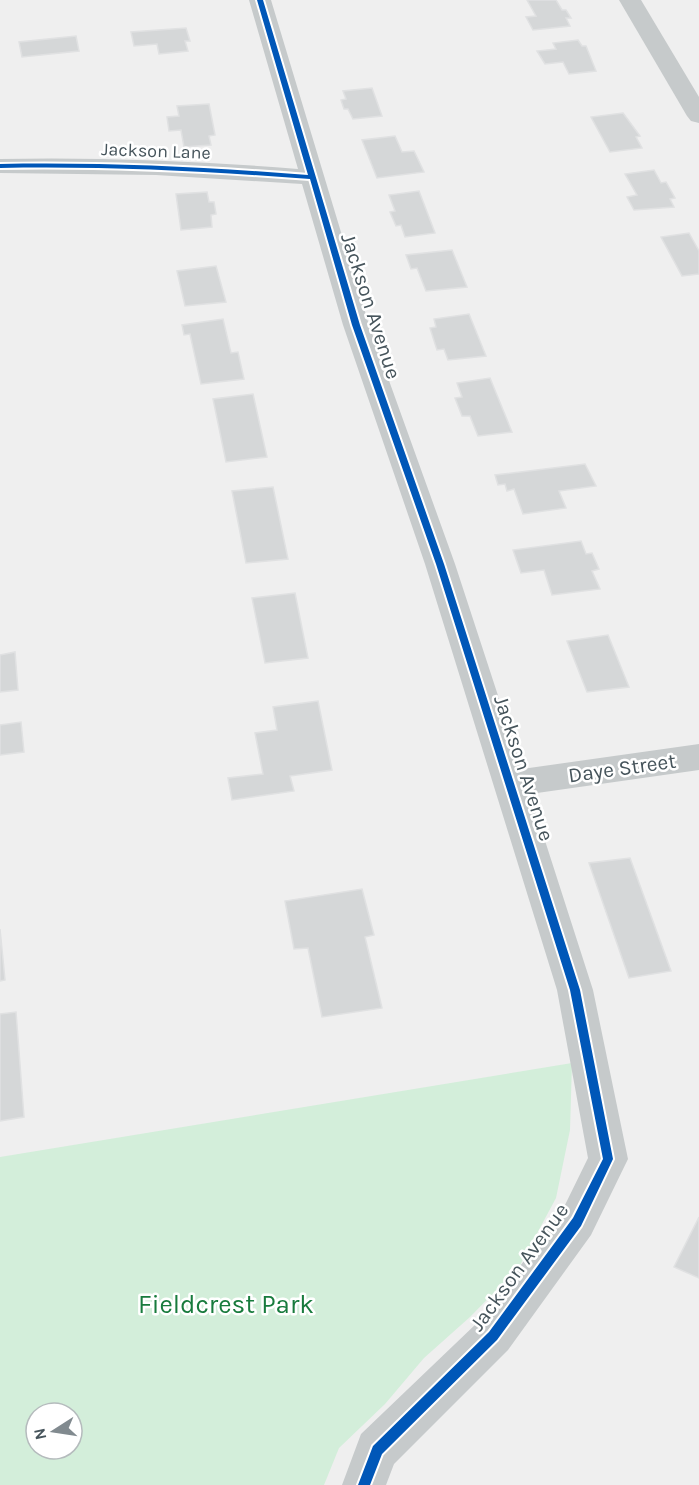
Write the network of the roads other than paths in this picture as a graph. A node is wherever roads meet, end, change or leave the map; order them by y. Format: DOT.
graph roads {
  1 [pos="260,0"];
  2 [pos="630,0"];
  3 [pos="699,116"];
  4 [pos="0,166"];
  5 [pos="311,177"];
  6 [pos="699,757"];
  7 [pos="510,784"];
  8 [pos="364,1485"];
  1 -- 5 [label="street, Jackson Avenue"];
  2 -- 3 [label="street"];
  4 -- 5 [label="street, Jackson Lane"];
  5 -- 7 [label="street, Jackson Avenue"];
  6 -- 7 [label="street, Daye Street"];
  7 -- 8 [label="street, Jackson Avenue"];
}
